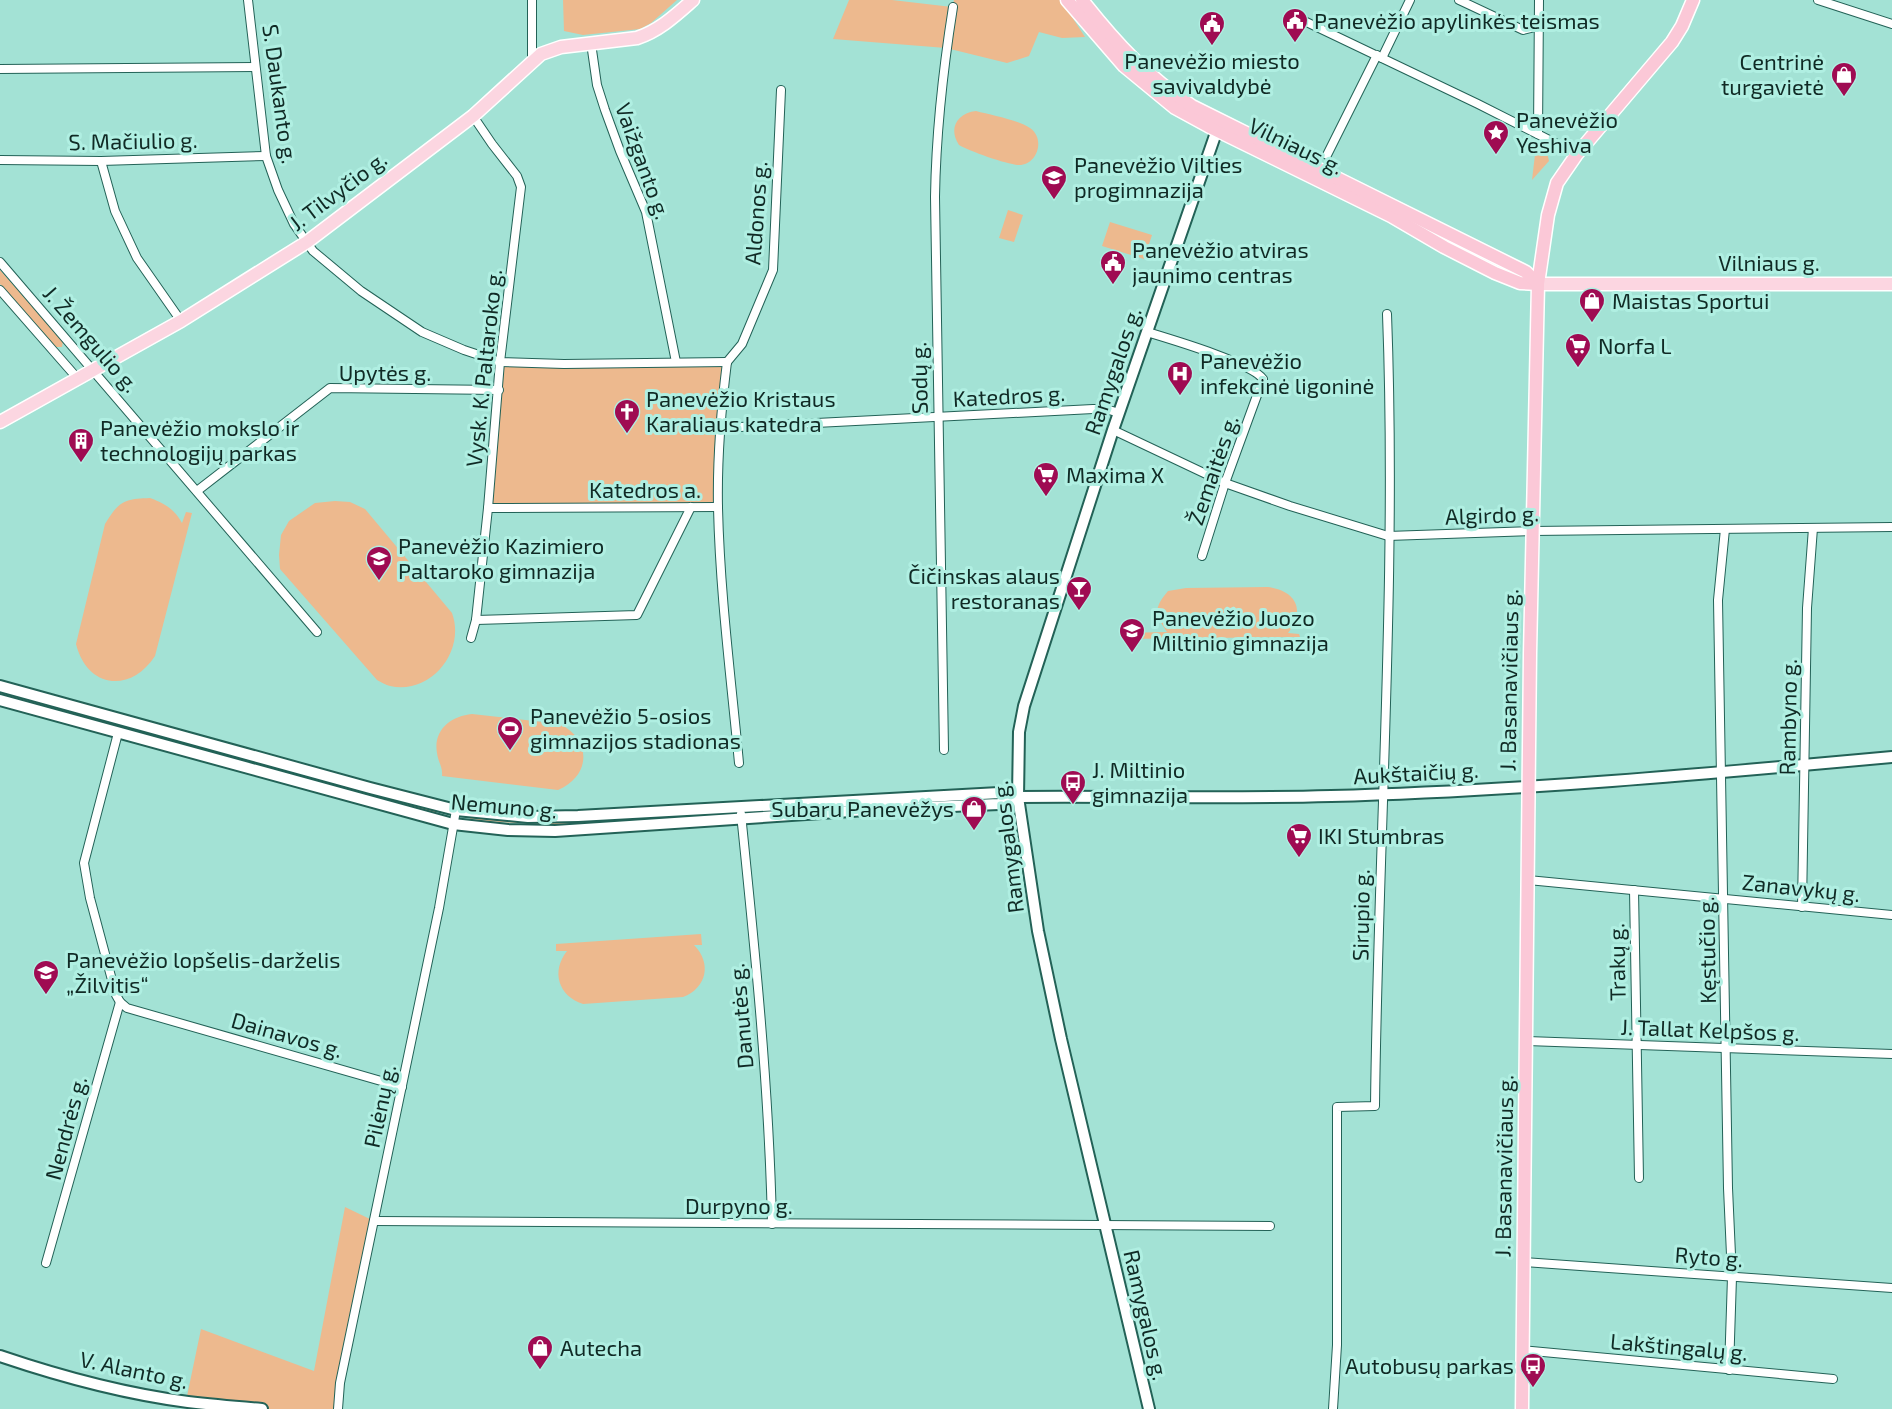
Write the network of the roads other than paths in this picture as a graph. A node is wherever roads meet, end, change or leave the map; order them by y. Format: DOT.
graph roads {
  1 [pos="248,0"];
  2 [pos="532,0"];
  3 [pos="693,0"];
  4 [pos="1067,0"];
  5 [pos="1082,0"];
  6 [pos="1410,0"];
  7 [pos="1459,0"];
  8 [pos="1539,0"];
  9 [pos="1693,0"];
  10 [pos="1818,0"];
  11 [pos="953,7"];
  12 [pos="1298,18"];
  13 [pos="1892,24"];
  14 [pos="1539,26"];
  15 [pos="591,44"];
  16 [pos="1379,57"];
  17 [pos="532,60"];
  18 [pos="255,67"];
  19 [pos="0,69"];
  20 [pos="780,90"];
  21 [pos="473,116"];
  22 [pos="1218,125"];
  23 [pos="1538,134"];
  24 [pos="1577,154"];
  25 [pos="1327,155"];
  26 [pos="266,156"];
  27 [pos="0,160"];
  28 [pos="101,161"];
  29 [pos="307,242"];
  30 [pos="0,262"];
  31 [pos="1538,284"];
  32 [pos="1892,284"];
  33 [pos="0,290"];
  34 [pos="1387,314"];
  35 [pos="181,321"];
  36 [pos="1147,332"];
  37 [pos="500,362"];
  38 [pos="675,362"];
  39 [pos="726,362"];
  40 [pos="94,370"];
  41 [pos="78,379"];
  42 [pos="499,390"];
  43 [pos="1119,413"];
  44 [pos="938,418"];
  45 [pos="0,422"];
  46 [pos="720,428"];
  47 [pos="1113,430"];
  48 [pos="1225,483"];
  49 [pos="197,491"];
  50 [pos="691,507"];
  51 [pos="718,507"];
  52 [pos="488,508"];
  53 [pos="1892,527"];
  54 [pos="1813,528"];
  55 [pos="1725,529"];
  56 [pos="1532,531"];
  57 [pos="1388,536"];
  58 [pos="1202,556"];
  59 [pos="476,620"];
  60 [pos="317,632"];
  61 [pos="471,638"];
  62 [pos="0,686"];
  63 [pos="0,700"];
  64 [pos="118,733"];
  65 [pos="944,750"];
  66 [pos="1892,757"];
  67 [pos="739,763"];
  68 [pos="1805,765"];
  69 [pos="1721,772"];
  70 [pos="1528,788"];
  71 [pos="1383,795"];
  72 [pos="1018,796"];
  73 [pos="1085,796"];
  74 [pos="740,806"];
  75 [pos="456,810"];
  76 [pos="741,820"];
  77 [pos="453,824"];
  78 [pos="1528,880"];
  79 [pos="1634,890"];
  80 [pos="1724,898"];
  81 [pos="1802,907"];
  82 [pos="1892,915"];
  83 [pos="120,1002"];
  84 [pos="1527,1041"];
  85 [pos="1637,1046"];
  86 [pos="1726,1049"];
  87 [pos="1892,1054"];
  88 [pos="402,1087"];
  89 [pos="1639,1178"];
  90 [pos="374,1221"];
  91 [pos="772,1224"];
  92 [pos="1105,1225"];
  93 [pos="1270,1226"];
  94 [pos="1523,1262"];
  95 [pos="46,1263"];
  96 [pos="1732,1277"];
  97 [pos="1892,1288"];
  98 [pos="1522,1350"];
  99 [pos="0,1356"];
  100 [pos="1730,1370"];
  101 [pos="1833,1379"];
  102 [pos="262,1409"];
  103 [pos="338,1409"];
  104 [pos="1149,1409"];
  105 [pos="1333,1409"];
  106 [pos="1522,1409"];
  1 -- 18 [label="street, S. Daukanto g."];
  2 -- 17 [label="street"];
  3 -- 15 [label="main road, J. Tilvyčio g."];
  4 -- 22 [label="highway, Vilniaus g."];
  5 -- 22 [label="highway, Vilniaus g."];
  6 -- 16 [label="street"];
  7 -- 14 [label="street"];
  8 -- 14 [label="street"];
  9 -- 24 [label="highway, J. Basanavičiaus g."];
  10 -- 13 [label="street"];
  11 -- 44 [label="street, Sodų g."];
  12 -- 16 [label="street"];
  14 -- 23 [label="street"];
  15 -- 17 [label="main road, J. Tilvyčio g."];
  15 -- 38 [label="street, Vaižganto g."];
  16 -- 23 [label="street"];
  16 -- 25 [label="street"];
  17 -- 21 [label="main road, J. Tilvyčio g."];
  18 -- 19 [label="street"];
  18 -- 26 [label="street, S. Daukanto g."];
  20 -- 39 [label="street, Aldonos g."];
  21 -- 29 [label="main road, J. Tilvyčio g."];
  21 -- 37 [label="street, Vysk. K. Paltaroko g."];
  22 -- 31 [label="highway, Vilniaus g."];
  22 -- 36 [label="main road, Ramygalos g."];
  23 -- 24 [label="street"];
  24 -- 31 [label="highway, J. Basanavičiaus g."];
  26 -- 28 [label="street, S. Mačiulio g."];
  26 -- 29 [label="street, S. Daukanto g."];
  27 -- 28 [label="street, S. Mačiulio g."];
  28 -- 35 [label="street"];
  29 -- 35 [label="main road, J. Tilvyčio g."];
  29 -- 37 [label="street, S. Daukanto g."];
  30 -- 40 [label="street, J. Žemgulio g."];
  31 -- 32 [label="main road, Vilniaus g."];
  31 -- 56 [label="highway, J. Basanavičiaus g."];
  33 -- 41 [label="street, J. Žemgulio g."];
  34 -- 57 [label="street, Sirupio g."];
  35 -- 40 [label="main road, J. Tilvyčio g."];
  36 -- 43 [label="main road, Ramygalos g."];
  36 -- 48 [label="street, Žemaitės g."];
  37 -- 38 [label="street"];
  37 -- 42 [label="street, Vysk. K. Paltaroko g."];
  38 -- 39 [label="street"];
  39 -- 46 [label="street, Katedros a."];
  40 -- 41 [label="main road, J. Tilvyčio g."];
  40 -- 49 [label="street, J. Žemgulio g."];
  41 -- 45 [label="main road, J. Tilvyčio g."];
  42 -- 49 [label="street, Upytės g."];
  42 -- 52 [label="street, Vysk. K. Paltaroko g."];
  43 -- 44 [label="street, Katedros g."];
  43 -- 47 [label="main road, Ramygalos g."];
  44 -- 46 [label="street, Katedros g."];
  44 -- 65 [label="street, Sodų g."];
  46 -- 51 [label="street, Katedros a."];
  47 -- 48 [label="street, Algirdo g."];
  47 -- 72 [label="main road, Ramygalos g."];
  48 -- 57 [label="street, Algirdo g."];
  48 -- 58 [label="street, Žemaitės g."];
  49 -- 60 [label="street, J. Žemgulio g."];
  50 -- 51 [label="street, Katedros a."];
  50 -- 52 [label="street, Katedros a."];
  50 -- 59 [label="street"];
  51 -- 67 [label="street"];
  52 -- 59 [label="street, Vysk. K. Paltaroko g."];
  53 -- 54 [label="street, Algirdo g."];
  54 -- 55 [label="street, Algirdo g."];
  54 -- 68 [label="street, Rambyno g."];
  55 -- 56 [label="street, Algirdo g."];
  55 -- 69 [label="street, Kęstučio g."];
  56 -- 57 [label="street, Algirdo g."];
  56 -- 70 [label="highway, J. Basanavičiaus g."];
  57 -- 71 [label="street, Sirupio g."];
  59 -- 61 [label="street, Vysk. K. Paltaroko g."];
  62 -- 75 [label="main road, Nemuno g."];
  63 -- 64 [label="main road, Nemuno g."];
  64 -- 77 [label="main road, Nemuno g."];
  64 -- 83 [label="street"];
  66 -- 68 [label="main road, Aukštaičių g."];
  68 -- 69 [label="main road, Aukštaičių g."];
  68 -- 81 [label="street, Rambyno g."];
  69 -- 70 [label="main road, Aukštaičių g."];
  69 -- 80 [label="street, Kęstučio g."];
  70 -- 71 [label="main road, Aukštaičių g."];
  70 -- 78 [label="highway, J. Basanavičiaus g."];
  71 -- 73 [label="main road, Aukštaičių g."];
  71 -- 105 [label="street, Sirupio g."];
  72 -- 73 [label="main road, Nemuno g."];
  72 -- 74 [label="main road, Nemuno g."];
  72 -- 76 [label="main road, Nemuno g."];
  72 -- 92 [label="main road, Ramygalos g."];
  74 -- 75 [label="main road, Nemuno g."];
  74 -- 76 [label="street, Danutės g."];
  75 -- 77 [label="street, Pilėnų g."];
  76 -- 77 [label="main road, Nemuno g."];
  76 -- 91 [label="street, Danutės g."];
  77 -- 88 [label="street, Pilėnų g."];
  78 -- 79 [label="street, Zanavykų g."];
  78 -- 84 [label="highway, J. Basanavičiaus g."];
  79 -- 80 [label="street, Zanavykų g."];
  79 -- 85 [label="street, Trakų g."];
  80 -- 81 [label="street, Zanavykų g."];
  80 -- 86 [label="street, Kęstučio g."];
  81 -- 82 [label="street, Zanavykų g."];
  83 -- 88 [label="street, Dainavos g."];
  83 -- 95 [label="street, Nendrės g."];
  84 -- 85 [label="street, J. Tallat Kelpšos g."];
  84 -- 94 [label="highway, J. Basanavičiaus g."];
  85 -- 86 [label="street, J. Tallat Kelpšos g."];
  85 -- 89 [label="street, Trakų g."];
  86 -- 87 [label="street, J. Tallat Kelpšos g."];
  86 -- 96 [label="street, Kęstučio g."];
  88 -- 90 [label="street, Pilėnų g."];
  90 -- 91 [label="street, Durpyno g."];
  90 -- 103 [label="street, Pilėnų g."];
  91 -- 92 [label="street, Durpyno g."];
  92 -- 93 [label="street, Durpyno g."];
  92 -- 104 [label="main road, Ramygalos g."];
  94 -- 96 [label="street, Ryto g."];
  94 -- 98 [label="highway, J. Basanavičiaus g."];
  96 -- 97 [label="street, Ryto g."];
  96 -- 100 [label="street, Kęstučio g."];
  98 -- 100 [label="street, Lakštingalų g."];
  98 -- 106 [label="highway, J. Basanavičiaus g."];
  99 -- 102 [label="main road, V. Alanto g."];
  100 -- 101 [label="street, Lakštingalų g."];
}
